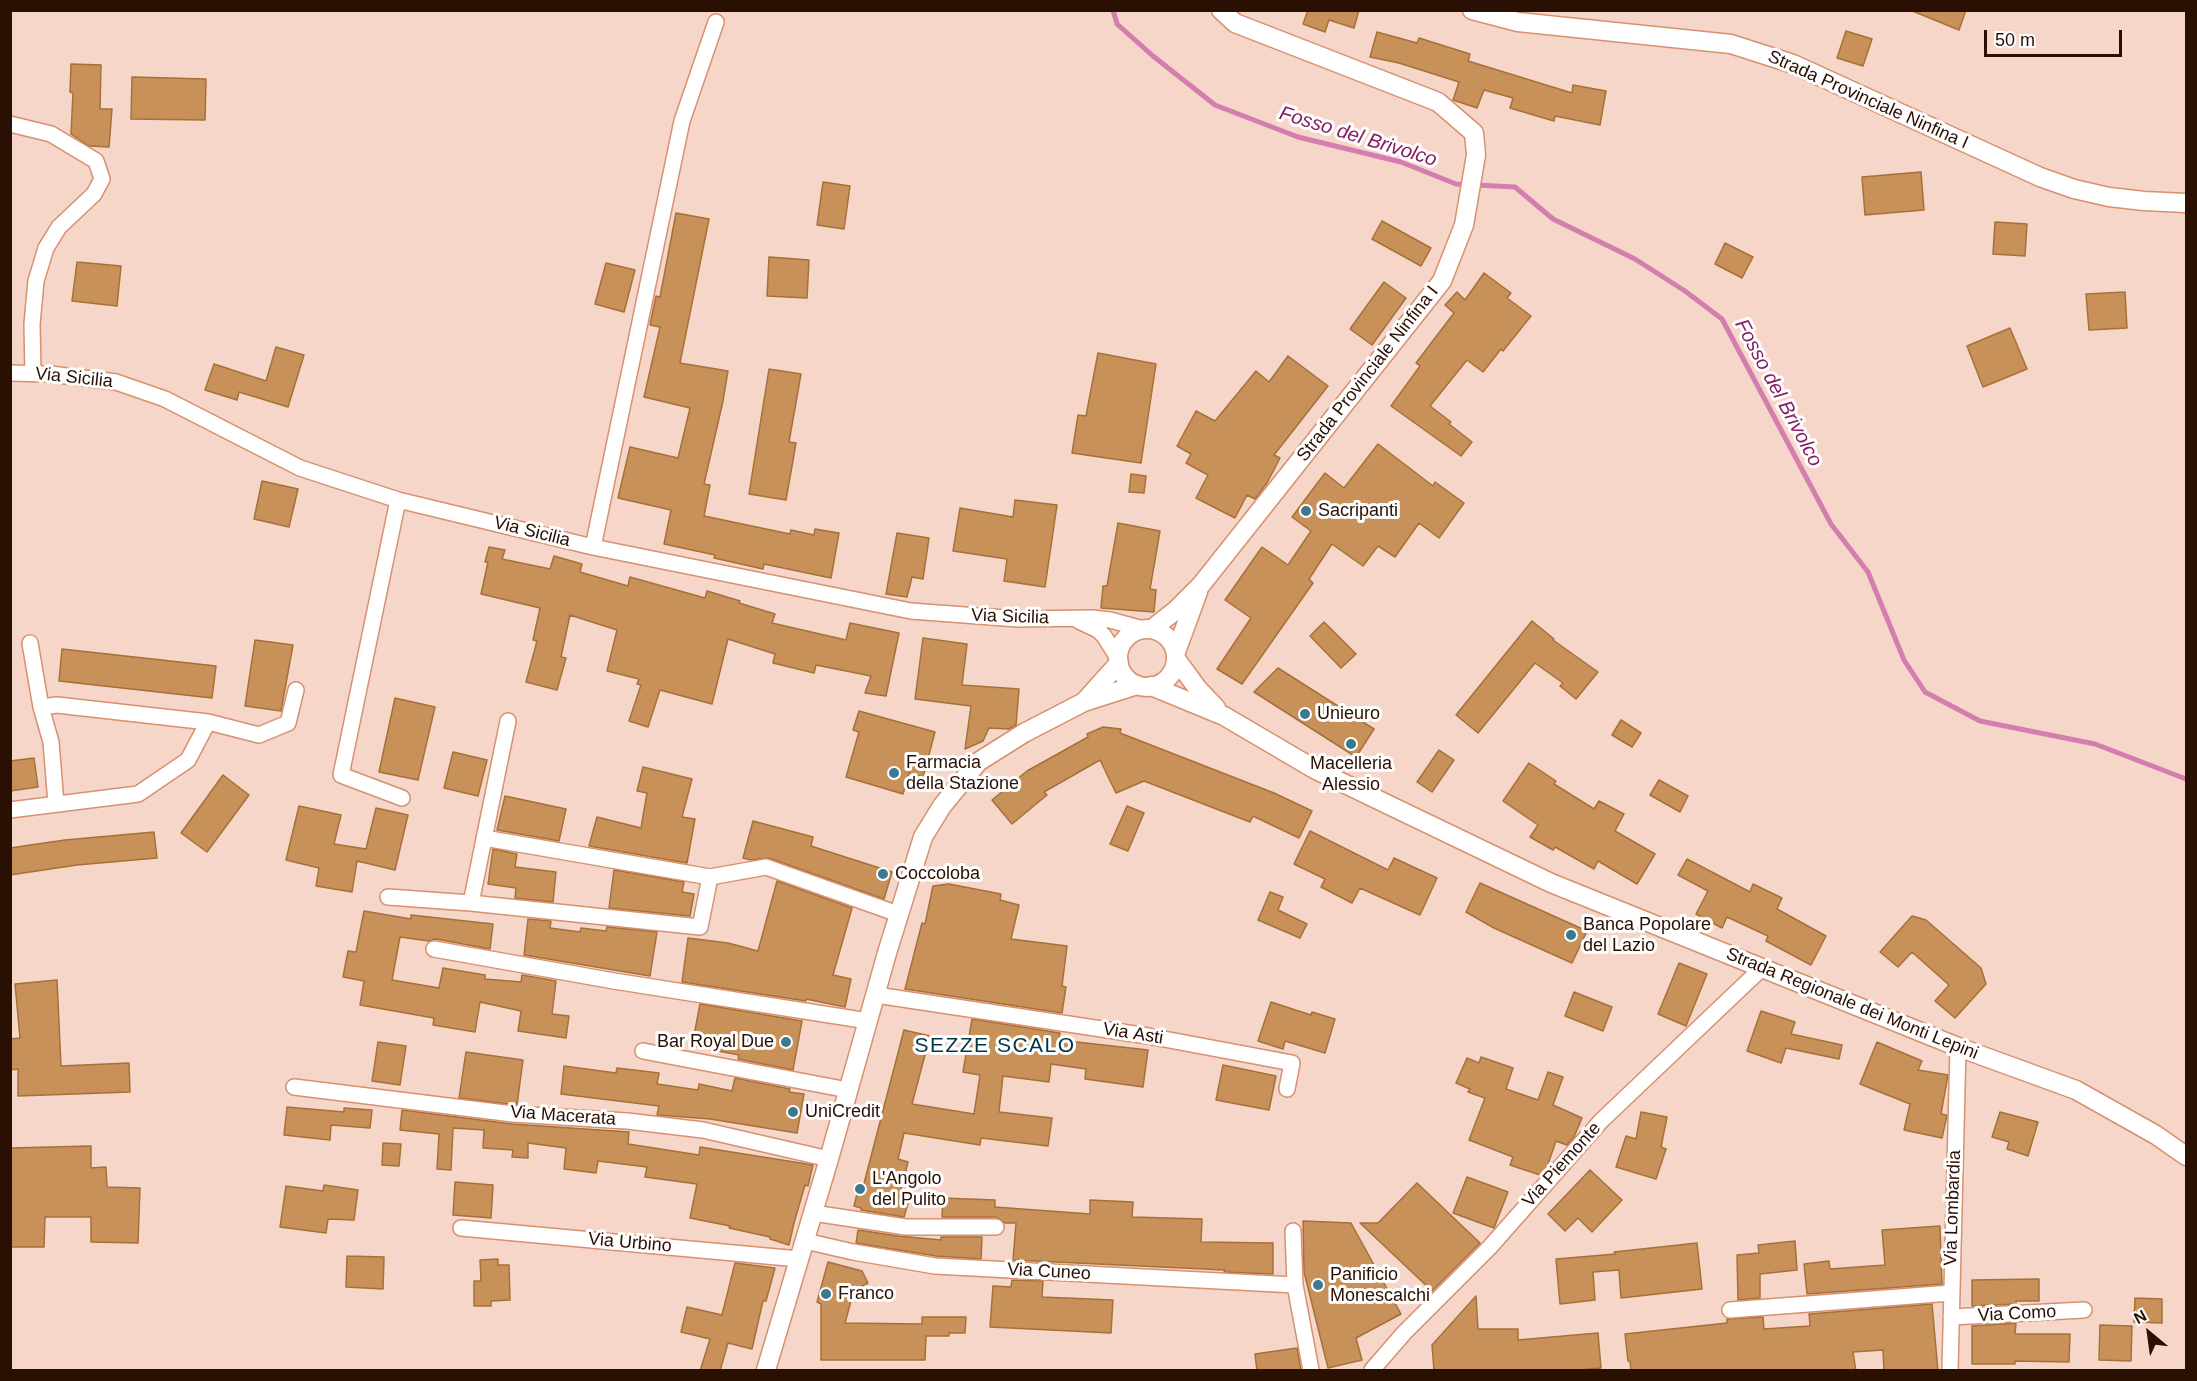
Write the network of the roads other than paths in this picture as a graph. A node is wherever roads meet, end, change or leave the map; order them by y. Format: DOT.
graph roads {
  1 [pos="1221,10"];
  2 [pos="1472,10"];
  3 [pos="716,22"];
  4 [pos="10,124"];
  5 [pos="2187,203"];
  6 [pos="10,373"];
  7 [pos="33,373"];
  8 [pos="398,500"];
  9 [pos="593,547"];
  10 [pos="1201,585"];
  11 [pos="1074,618"];
  12 [pos="1147,629"];
  13 [pos="30,643"];
  14 [pos="1176,655"];
  15 [pos="1118,661"];
  16 [pos="1144,686"];
  17 [pos="296,690"];
  18 [pos="1084,702"];
  19 [pos="41,707"];
  20 [pos="1224,716"];
  21 [pos="508,721"];
  22 [pos="208,722"];
  23 [pos="402,798"];
  24 [pos="56,804"];
  25 [pos="10,810"];
  26 [pos="484,838"];
  27 [pos="710,878"];
  28 [pos="388,897"];
  29 [pos="471,903"];
  30 [pos="898,914"];
  31 [pos="434,949"];
  32 [pos="1762,968"];
  33 [pos="876,995"];
  34 [pos="868,1021"];
  35 [pos="1958,1047"];
  36 [pos="643,1051"];
  37 [pos="294,1087"];
  38 [pos="1287,1089"];
  39 [pos="849,1090"];
  40 [pos="2187,1156"];
  41 [pos="829,1159"];
  42 [pos="813,1213"];
  43 [pos="996,1227"];
  44 [pos="461,1228"];
  45 [pos="1293,1231"];
  46 [pos="805,1241"];
  47 [pos="799,1259"];
  48 [pos="1295,1285"];
  49 [pos="1951,1293"];
  50 [pos="1730,1310"];
  51 [pos="2084,1310"];
  52 [pos="1950,1317"];
  53 [pos="766,1371"];
  54 [pos="1311,1371"];
  55 [pos="1372,1371"];
  56 [pos="1950,1371"];
  1 -- 10 [label="street, Strada Provinciale Ninfina I"];
  2 -- 5 [label="street, Strada Provinciale Ninfina I"];
  3 -- 9 [label="street"];
  4 -- 7 [label="street"];
  6 -- 7 [label="street, Via Sicilia"];
  7 -- 8 [label="street, Via Sicilia"];
  8 -- 9 [label="street, Via Sicilia"];
  8 -- 23 [label="street"];
  9 -- 11 [label="street, Via Sicilia"];
  10 -- 12 [label="street, Strada Provinciale Ninfina I"];
  10 -- 14 [label="street, Strada Provinciale Ninfina I"];
  11 -- 12 [label="street, Via Sicilia"];
  11 -- 15 [label="street, Via Sicilia"];
  12 -- 14 [label="street"];
  12 -- 15 [label="street"];
  13 -- 19 [label="street"];
  14 -- 16 [label="street"];
  14 -- 20 [label="street, Strada Regionale dei Monti Lepini"];
  15 -- 16 [label="street"];
  15 -- 18 [label="street"];
  16 -- 18 [label="street"];
  16 -- 20 [label="street, Strada Regionale dei Monti Lepini"];
  17 -- 22 [label="street"];
  18 -- 30 [label="street"];
  19 -- 22 [label="street"];
  19 -- 24 [label="street"];
  20 -- 32 [label="street, Strada Regionale dei Monti Lepini"];
  21 -- 26 [label="street"];
  22 -- 24 [label="street"];
  24 -- 25 [label="street"];
  26 -- 27 [label="street"];
  26 -- 29 [label="street"];
  27 -- 29 [label="street"];
  27 -- 30 [label="street"];
  28 -- 29 [label="street"];
  30 -- 33 [label="street"];
  31 -- 34 [label="street"];
  32 -- 35 [label="street, Strada Regionale dei Monti Lepini"];
  32 -- 55 [label="street, Via Piemonte"];
  33 -- 34 [label="street"];
  33 -- 38 [label="street, Via Asti"];
  34 -- 39 [label="street"];
  35 -- 40 [label="street, Strada Regionale dei Monti Lepini"];
  35 -- 49 [label="street, Via Lombardia"];
  36 -- 39 [label="street"];
  37 -- 41 [label="street, Via Macerata"];
  39 -- 41 [label="street"];
  41 -- 42 [label="street"];
  42 -- 43 [label="street"];
  42 -- 46 [label="street"];
  44 -- 47 [label="street, Via Urbino"];
  45 -- 48 [label="street"];
  46 -- 47 [label="street"];
  46 -- 48 [label="street, Via Cuneo"];
  47 -- 53 [label="street"];
  48 -- 54 [label="street"];
  49 -- 50 [label="street"];
  49 -- 52 [label="street, Via Lombardia"];
  51 -- 52 [label="street, Via Como"];
  52 -- 56 [label="street, Via Lombardia"];
}
